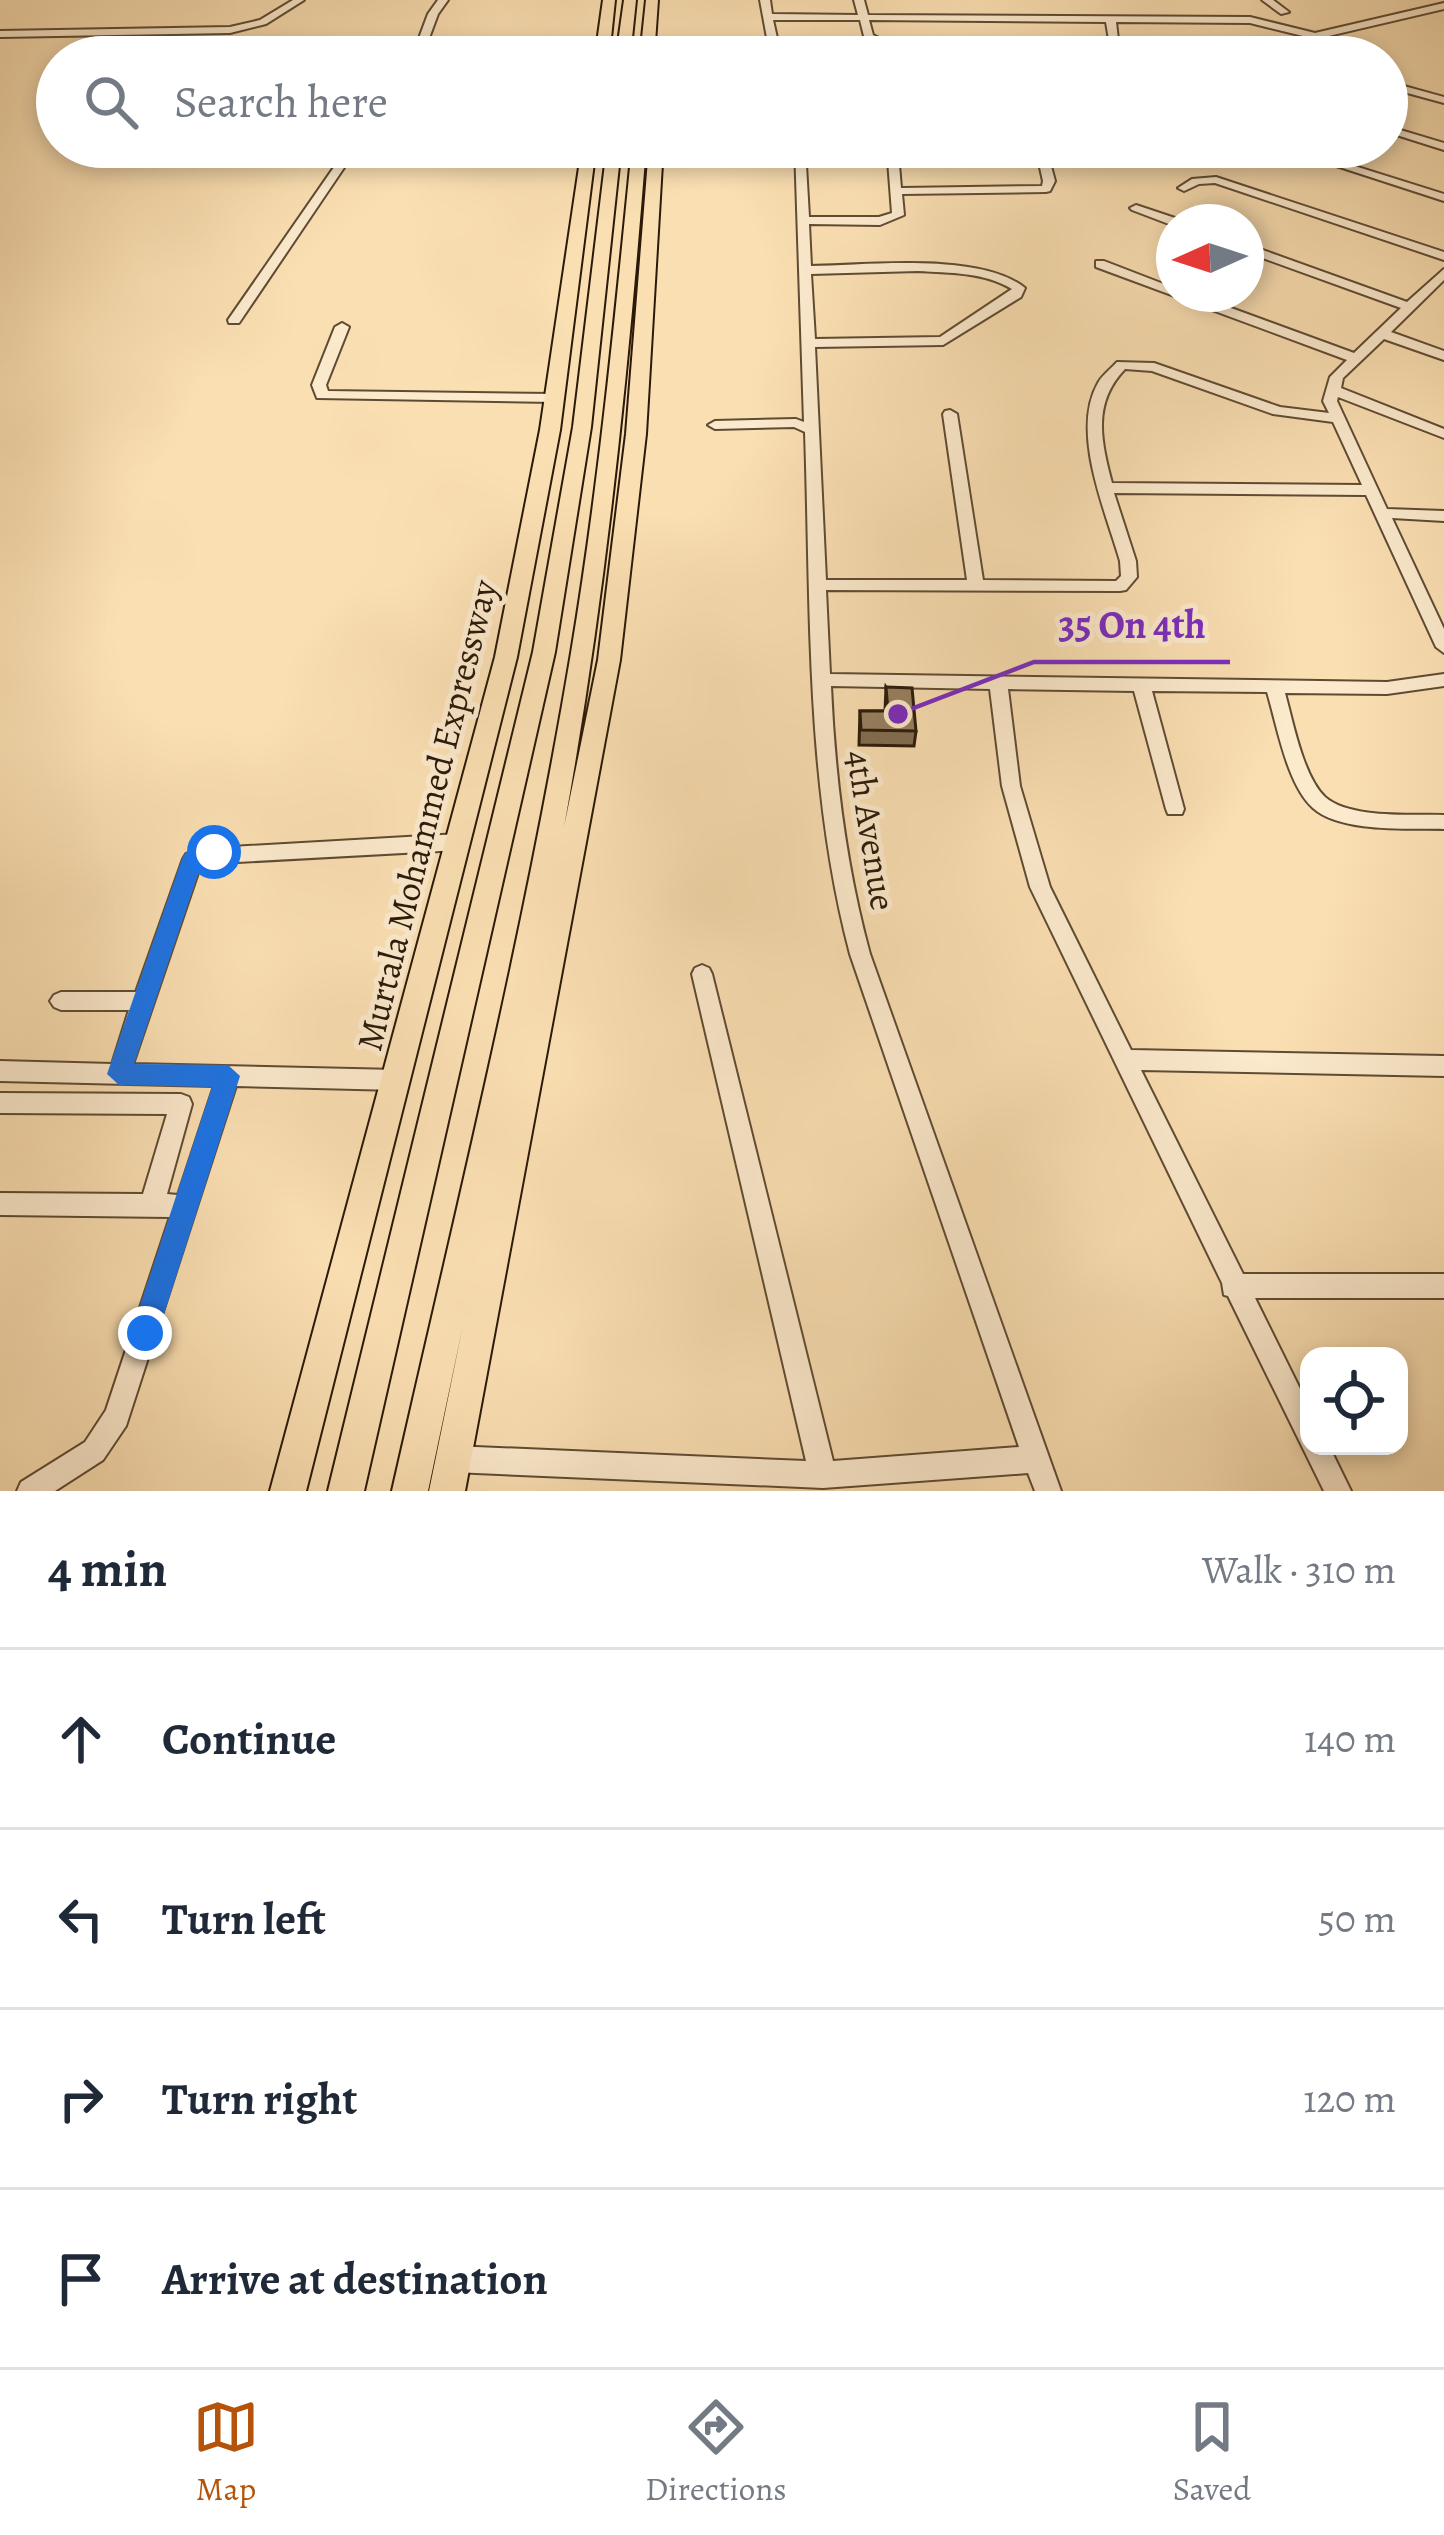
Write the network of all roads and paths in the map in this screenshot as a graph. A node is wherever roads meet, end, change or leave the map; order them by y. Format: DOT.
graph roads {
  1 [pos="299,0"];
  2 [pos="443,0"];
  3 [pos="609,0"];
  4 [pos="630,0"];
  5 [pos="652,0"];
  6 [pos="666,0"];
  7 [pos="765,0"];
  8 [pos="859,0"];
  9 [pos="952,0"];
  10 [pos="1268,0"];
  11 [pos="1444,7"];
  12 [pos="1284,12"];
  13 [pos="768,16"];
  14 [pos="862,16"];
  15 [pos="1110,16"];
  16 [pos="959,18"];
  17 [pos="0,34"];
  18 [pos="427,36"];
  19 [pos="605,36"];
  20 [pos="626,36"];
  21 [pos="649,36"];
  22 [pos="663,36"];
  23 [pos="772,36"];
  24 [pos="869,36"];
  25 [pos="1114,36"];
  26 [pos="1316,36"];
  27 [pos="1323,36"];
  28 [pos="1408,90"];
  29 [pos="1444,100"];
  30 [pos="1408,136"];
  31 [pos="1444,147"];
  32 [pos="339,168"];
  33 [pos="586,168"];
  34 [pos="612,168"];
  35 [pos="637,168"];
  36 [pos="655,168"];
  37 [pos="801,168"];
  38 [pos="894,168"];
  39 [pos="1046,168"];
  40 [pos="1349,168"];
  41 [pos="1184,188"];
  42 [pos="897,191"];
  43 [pos="1444,198"];
  44 [pos="1136,208"];
  45 [pos="1156,215"];
  46 [pos="803,220"];
  47 [pos="1264,255"];
  48 [pos="1444,256"];
  49 [pos="1100,264"];
  50 [pos="804,270"];
  51 [pos="1440,281"];
  52 [pos="1156,285"];
  53 [pos="1409,307"];
  54 [pos="1229,312"];
  55 [pos="234,320"];
  56 [pos="342,328"];
  57 [pos="1383,334"];
  58 [pos="807,343"];
  59 [pos="1444,356"];
  60 [pos="1356,359"];
  61 [pos="1333,390"];
  62 [pos="554,398"];
  63 [pos="950,414"];
  64 [pos="1335,418"];
  65 [pos="716,425"];
  66 [pos="811,430"];
  67 [pos="1444,434"];
  68 [pos="1108,488"];
  69 [pos="1370,490"];
  70 [pos="1381,513"];
  71 [pos="1444,516"];
  72 [pos="818,585"];
  73 [pos="976,586"];
  74 [pos="1444,647"];
  75 [pos="544,652"];
  76 [pos="822,680"];
  77 [pos="1444,680"];
  78 [pos="998,682"];
  79 [pos="1141,684"];
  80 [pos="1274,686"];
  81 [pos="482,758"];
  82 [pos="1175,809"];
  83 [pos="1444,822"];
  84 [pos="459,842"];
  85 [pos="702,974"];
  86 [pos="518,987"];
  87 [pos="61,1000"];
  88 [pos="143,1001"];
  89 [pos="1127,1060"];
  90 [pos="1444,1066"];
  91 [pos="0,1071"];
  92 [pos="119,1074"];
  93 [pos="228,1076"];
  94 [pos="397,1080"];
  95 [pos="0,1103"];
  96 [pos="512,1172"];
  97 [pos="0,1204"];
  98 [pos="152,1205"];
  99 [pos="186,1206"];
  100 [pos="1233,1286"];
  101 [pos="1444,1286"];
  102 [pos="1300,1417"];
  103 [pos="1319,1455"];
  104 [pos="454,1459"];
  105 [pos="1036,1459"];
  106 [pos="823,1475"];
  107 [pos="29,1491"];
  108 [pos="288,1491"];
  109 [pos="346,1491"];
  110 [pos="410,1491"];
  111 [pos="447,1491"];
  112 [pos="1048,1491"];
  113 [pos="1337,1491"];
  1 -- 17 [label="street"];
  2 -- 18 [label="street"];
  3 -- 19 [label="highway"];
  4 -- 20 [label="highway"];
  5 -- 21 [label="highway"];
  6 -- 22 [label="highway"];
  7 -- 13 [label="street"];
  8 -- 14 [label="street"];
  9 -- 16 [label="street"];
  10 -- 12 [label="street"];
  11 -- 27 [label="street"];
  13 -- 14 [label="street"];
  13 -- 23 [label="street"];
  14 -- 16 [label="street"];
  14 -- 24 [label="street"];
  15 -- 16 [label="street"];
  15 -- 25 [label="street"];
  15 -- 26 [label="street"];
  28 -- 29 [label="street"];
  30 -- 31 [label="street"];
  32 -- 55 [label="street"];
  33 -- 62 [label="highway, Murtala Mohammed Expressway"];
  34 -- 75 [label="highway, Murtala Mohammed Expressway"];
  35 -- 86 [label="highway"];
  36 -- 96 [label="highway"];
  37 -- 46 [label="street, 4th Avenue"];
  38 -- 42 [label="street"];
  39 -- 42 [label="street"];
  40 -- 43 [label="street"];
  41 -- 48 [label="street"];
  42 -- 46 [label="street"];
  44 -- 45 [label="street"];
  46 -- 50 [label="street, 4th Avenue"];
  47 -- 53 [label="street"];
  49 -- 52 [label="street"];
  50 -- 58 [label="street, 4th Avenue"];
  50 -- 58 [label="street"];
  51 -- 53 [label="street"];
  53 -- 57 [label="street"];
  54 -- 60 [label="street"];
  56 -- 62 [label="street"];
  57 -- 59 [label="street"];
  57 -- 60 [label="street"];
  58 -- 66 [label="street, 4th Avenue"];
  60 -- 61 [label="street"];
  61 -- 64 [label="street"];
  61 -- 67 [label="street"];
  62 -- 81 [label="highway, Murtala Mohammed Expressway"];
  63 -- 73 [label="street"];
  64 -- 68 [label="street"];
  64 -- 69 [label="street"];
  65 -- 66 [label="street"];
  66 -- 72 [label="street, 4th Avenue"];
  68 -- 69 [label="street"];
  68 -- 73 [label="street"];
  69 -- 70 [label="street"];
  70 -- 71 [label="street"];
  70 -- 74 [label="street"];
  72 -- 73 [label="street"];
  72 -- 76 [label="street, 4th Avenue"];
  75 -- 81 [label="highway"];
  75 -- 109 [label="highway, Murtala Mohammed Expressway"];
  76 -- 78 [label="street"];
  76 -- 105 [label="street, 4th Avenue"];
  77 -- 80 [label="street"];
  78 -- 79 [label="street"];
  78 -- 89 [label="street"];
  79 -- 80 [label="street"];
  79 -- 82 [label="street"];
  80 -- 83 [label="street"];
  81 -- 84 [label="highway, Murtala Mohammed Expressway"];
  84 -- 88 [label="street"];
  84 -- 94 [label="highway, Murtala Mohammed Expressway"];
  85 -- 106 [label="street"];
  86 -- 96 [label="highway"];
  86 -- 110 [label="highway"];
  87 -- 88 [label="street"];
  88 -- 92 [label="street"];
  89 -- 90 [label="street"];
  89 -- 100 [label="street"];
  91 -- 92 [label="street"];
  92 -- 93 [label="street"];
  93 -- 94 [label="street"];
  93 -- 99 [label="street"];
  94 -- 108 [label="highway, Murtala Mohammed Expressway"];
  95 -- 98 [label="street"];
  96 -- 104 [label="highway"];
  97 -- 98 [label="street"];
  98 -- 99 [label="street"];
  99 -- 107 [label="street"];
  100 -- 101 [label="street"];
  100 -- 102 [label="street"];
  103 -- 113 [label="street"];
  104 -- 106 [label="street"];
  104 -- 111 [label="highway"];
  105 -- 106 [label="street"];
  105 -- 112 [label="street, 4th Avenue"];
}
